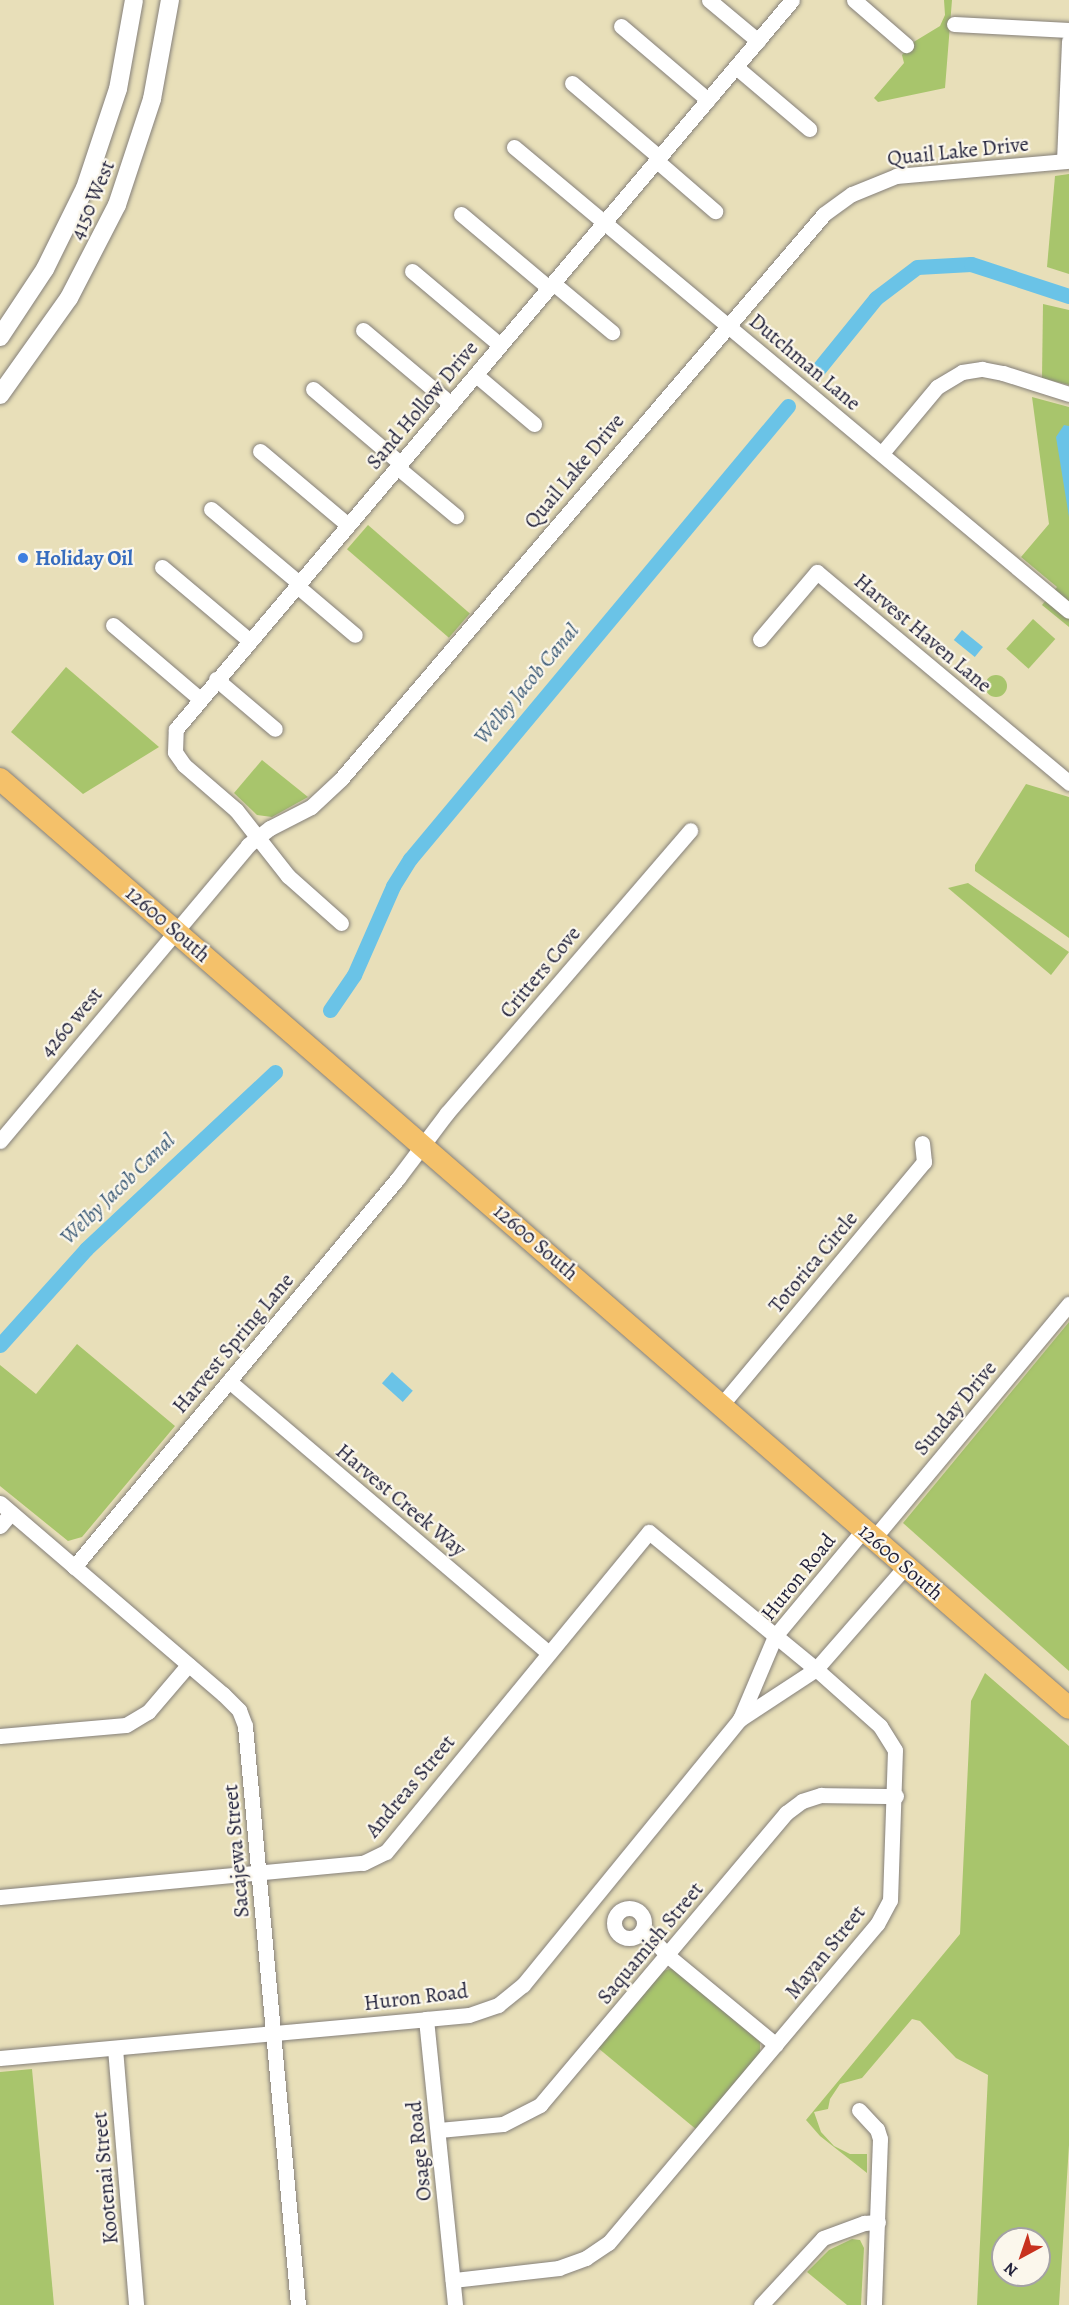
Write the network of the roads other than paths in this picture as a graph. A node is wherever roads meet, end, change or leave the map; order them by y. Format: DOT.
graph roads {
  1 [pos="134,0"];
  2 [pos="170,0"];
  3 [pos="709,0"];
  4 [pos="792,0"];
  5 [pos="854,0"];
  6 [pos="954,24"];
  7 [pos="621,26"];
  8 [pos="1069,30"];
  9 [pos="758,41"];
  10 [pos="1069,41"];
  11 [pos="906,45"];
  12 [pos="736,67"];
  13 [pos="572,83"];
  14 [pos="708,100"];
  15 [pos="809,129"];
  16 [pos="514,147"];
  17 [pos="658,159"];
  18 [pos="1066,161"];
  19 [pos="715,211"];
  20 [pos="461,214"];
  21 [pos="605,223"];
  22 [pos="412,272"];
  23 [pos="551,285"];
  24 [pos="726,324"];
  25 [pos="363,330"];
  26 [pos="612,332"];
  27 [pos="0,337"];
  28 [pos="500,345"];
  29 [pos="476,375"];
  30 [pos="313,389"];
  31 [pos="1069,394"];
  32 [pos="0,395"];
  33 [pos="451,404"];
  34 [pos="534,424"];
  35 [pos="260,451"];
  36 [pos="882,453"];
  37 [pos="399,465"];
  38 [pos="211,509"];
  39 [pos="456,516"];
  40 [pos="348,525"];
  41 [pos="162,567"];
  42 [pos="298,584"];
  43 [pos="1069,611"];
  44 [pos="113,625"];
  45 [pos="355,635"];
  46 [pos="760,639"];
  47 [pos="249,641"];
  48 [pos="216,679"];
  49 [pos="200,699"];
  50 [pos="275,729"];
  51 [pos="0,778"];
  52 [pos="1069,783"];
  53 [pos="690,830"];
  54 [pos="260,835"];
  55 [pos="341,923"];
  56 [pos="175,931"];
  57 [pos="0,1141"];
  58 [pos="922,1143"];
  59 [pos="423,1144"];
  60 [pos="1069,1304"];
  61 [pos="229,1381"];
  62 [pos="723,1403"];
  63 [pos="5,1508"];
  64 [pos="0,1526"];
  65 [pos="649,1532"];
  66 [pos="869,1534"];
  67 [pos="906,1566"];
  68 [pos="74,1567"];
  69 [pos="775,1636"];
  70 [pos="547,1652"];
  71 [pos="188,1665"];
  72 [pos="816,1670"];
  73 [pos="1069,1708"];
  74 [pos="740,1719"];
  75 [pos="0,1736"];
  76 [pos="896,1796"];
  77 [pos="258,1874"];
  78 [pos="596,1896"];
  79 [pos="0,1897"];
  80 [pos="618,1913"];
  81 [pos="640,1932"];
  82 [pos="667,1955"];
  83 [pos="426,2019"];
  84 [pos="274,2033"];
  85 [pos="776,2045"];
  86 [pos="115,2048"];
  87 [pos="0,2058"];
  88 [pos="859,2110"];
  89 [pos="439,2130"];
  90 [pos="878,2222"];
  91 [pos="453,2280"];
  92 [pos="136,2305"];
  93 [pos="298,2305"];
  94 [pos="455,2305"];
  95 [pos="761,2305"];
  96 [pos="874,2305"];
  1 -- 27 [label="street, 4150 West"];
  2 -- 32 [label="street, 4150 West"];
  3 -- 9 [label="street"];
  4 -- 9 [label="street, Sand Hollow Drive"];
  5 -- 11 [label="street"];
  6 -- 8 [label="street"];
  7 -- 14 [label="street"];
  9 -- 12 [label="street, Sand Hollow Drive"];
  10 -- 18 [label="street"];
  12 -- 14 [label="street, Sand Hollow Drive"];
  12 -- 15 [label="street"];
  13 -- 17 [label="street"];
  14 -- 17 [label="street, Sand Hollow Drive"];
  16 -- 21 [label="street, Dutchman Lane"];
  17 -- 19 [label="street"];
  17 -- 21 [label="street, Sand Hollow Drive"];
  18 -- 24 [label="street, Quail Lake Drive"];
  20 -- 23 [label="street"];
  21 -- 23 [label="street, Sand Hollow Drive"];
  21 -- 24 [label="street, Dutchman Lane"];
  22 -- 28 [label="street"];
  23 -- 26 [label="street"];
  23 -- 28 [label="street, Sand Hollow Drive"];
  24 -- 36 [label="street, Dutchman Lane"];
  24 -- 54 [label="street, Quail Lake Drive"];
  25 -- 33 [label="street"];
  28 -- 29 [label="street, Sand Hollow Drive"];
  29 -- 33 [label="street, Sand Hollow Drive"];
  29 -- 34 [label="street"];
  30 -- 37 [label="street"];
  31 -- 36 [label="street"];
  33 -- 37 [label="street, Sand Hollow Drive"];
  35 -- 40 [label="street"];
  36 -- 43 [label="street, Dutchman Lane"];
  37 -- 39 [label="street"];
  37 -- 40 [label="street, Sand Hollow Drive"];
  38 -- 42 [label="street"];
  40 -- 42 [label="street, Sand Hollow Drive"];
  41 -- 47 [label="street"];
  42 -- 45 [label="street"];
  42 -- 47 [label="street, Sand Hollow Drive"];
  44 -- 49 [label="street"];
  46 -- 52 [label="street, Harvest Haven Lane"];
  47 -- 48 [label="street, Sand Hollow Drive"];
  48 -- 49 [label="street, Sand Hollow Drive"];
  48 -- 50 [label="street"];
  49 -- 54 [label="street, Sand Hollow Drive"];
  51 -- 56 [label="main road, 12600 South"];
  53 -- 59 [label="street, Critters Cove"];
  54 -- 55 [label="street, Sand Hollow Drive"];
  54 -- 56 [label="street, Quail Lake Drive"];
  56 -- 57 [label="street, 4260 west"];
  56 -- 59 [label="main road, 12600 South"];
  58 -- 62 [label="street, Totorica Circle"];
  59 -- 61 [label="street, Harvest Spring Lane"];
  59 -- 62 [label="main road, 12600 South"];
  60 -- 66 [label="street, Sunday Drive"];
  61 -- 68 [label="street, Harvest Spring Lane"];
  61 -- 70 [label="street, Harvest Creek Way"];
  62 -- 66 [label="main road, 12600 South"];
  63 -- 64 [label="street"];
  63 -- 68 [label="street, Sacajewa Street"];
  65 -- 69 [label="street, Mayan Street"];
  65 -- 70 [label="street, Andreas Street"];
  66 -- 67 [label="main road, 12600 South"];
  66 -- 69 [label="street, Huron Road"];
  67 -- 72 [label="street, Huron Road"];
  67 -- 73 [label="main road, 12600 South"];
  68 -- 71 [label="street, Sacajewa Street"];
  69 -- 72 [label="street, Mayan Street"];
  69 -- 74 [label="street, Huron Road"];
  70 -- 77 [label="street, Andreas Street"];
  71 -- 75 [label="street"];
  71 -- 77 [label="street, Sacajewa Street"];
  72 -- 74 [label="street, Huron Road"];
  72 -- 76 [label="street, Mayan Street"];
  74 -- 78 [label="street, Huron Road"];
  76 -- 82 [label="street, Saquamish Street"];
  76 -- 85 [label="street, Mayan Street"];
  77 -- 79 [label="street, Andreas Street"];
  77 -- 84 [label="street, Sacajewa Street"];
  78 -- 80 [label="street"];
  78 -- 83 [label="street, Huron Road"];
  80 -- 81 [label="street"];
  80 -- 81 [label="street"];
  81 -- 82 [label="street"];
  82 -- 85 [label="street"];
  82 -- 89 [label="street, Saquamish Street"];
  83 -- 84 [label="street, Huron Road"];
  83 -- 89 [label="street, Osage Road"];
  84 -- 86 [label="street, Huron Road"];
  84 -- 93 [label="street, Sacajewa Street"];
  85 -- 91 [label="street, Mayan Street"];
  86 -- 87 [label="street, Huron Road"];
  86 -- 92 [label="street, Kootenai Street"];
  88 -- 90 [label="street"];
  89 -- 91 [label="street, Osage Road"];
  90 -- 95 [label="street"];
  90 -- 96 [label="street"];
  91 -- 94 [label="street, Osage Road"];
}
